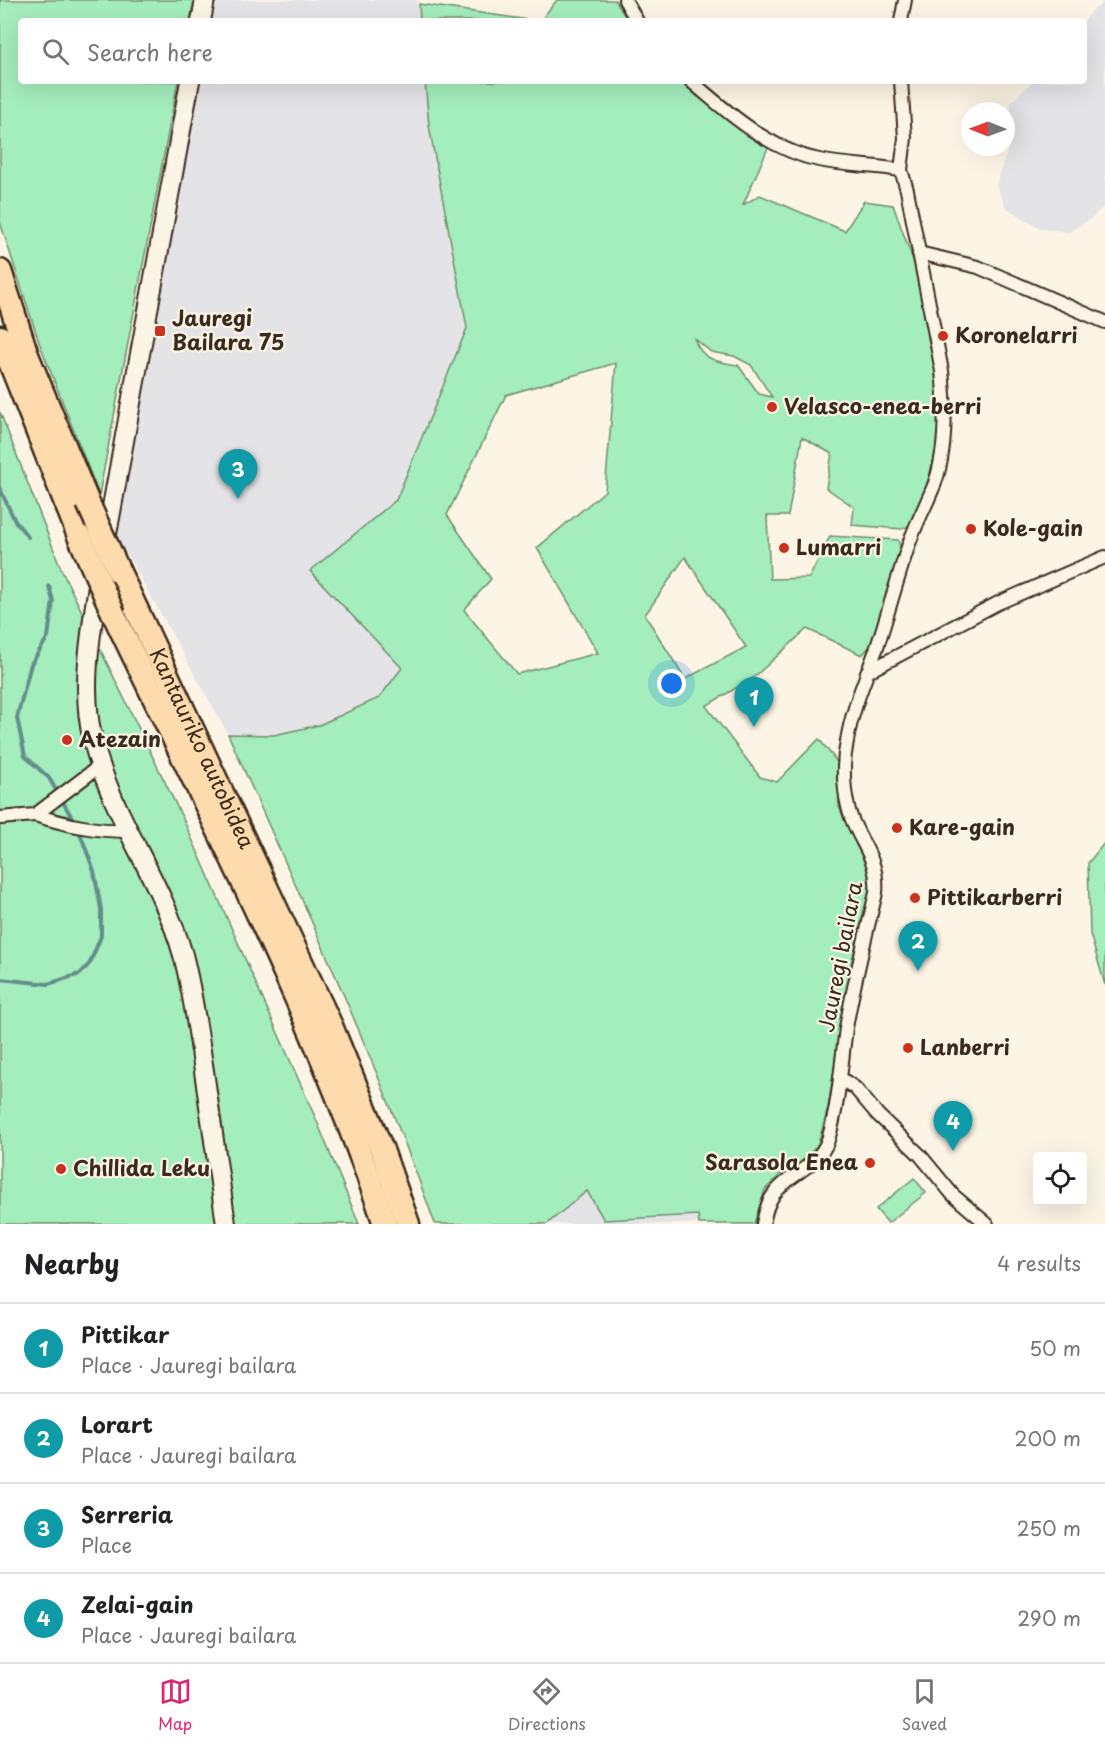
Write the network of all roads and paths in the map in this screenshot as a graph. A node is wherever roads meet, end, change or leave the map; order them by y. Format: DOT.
graph roads {
  1 [pos="205,0"];
  2 [pos="625,0"];
  3 [pos="905,0"];
  4 [pos="202,18"];
  5 [pos="635,18"];
  6 [pos="902,18"];
  7 [pos="189,84"];
  8 [pos="694,84"];
  9 [pos="901,84"];
  10 [pos="901,170"];
  11 [pos="919,253"];
  12 [pos="0,271"];
  13 [pos="1105,322"];
  14 [pos="0,337"];
  15 [pos="1105,557"];
  16 [pos="867,672"];
  17 [pos="101,765"];
  18 [pos="35,815"];
  19 [pos="0,818"];
  20 [pos="129,831"];
  21 [pos="840,1078"];
  22 [pos="226,1224"];
  23 [pos="385,1224"];
  24 [pos="408,1224"];
  25 [pos="763,1224"];
  26 [pos="987,1224"];
  1 -- 4 [label="main road"];
  2 -- 5 [label="street"];
  3 -- 6 [label="street"];
  7 -- 17 [label="main road"];
  8 -- 10 [label="street"];
  9 -- 10 [label="street, Jauregi bailara"];
  10 -- 11 [label="street, Jauregi bailara"];
  11 -- 13 [label="street"];
  11 -- 16 [label="street, Jauregi bailara"];
  12 -- 24 [label="highway, Kantauriko autobidea, bridge"];
  14 -- 23 [label="highway, Kantauriko autobidea, bridge"];
  15 -- 16 [label="street"];
  16 -- 21 [label="street, Jauregi bailara"];
  17 -- 18 [label="street"];
  17 -- 20 [label="main road"];
  18 -- 19 [label="street"];
  18 -- 20 [label="street"];
  20 -- 22 [label="main road"];
  21 -- 25 [label="street, Jauregi bailara"];
  21 -- 26 [label="street"];
}
